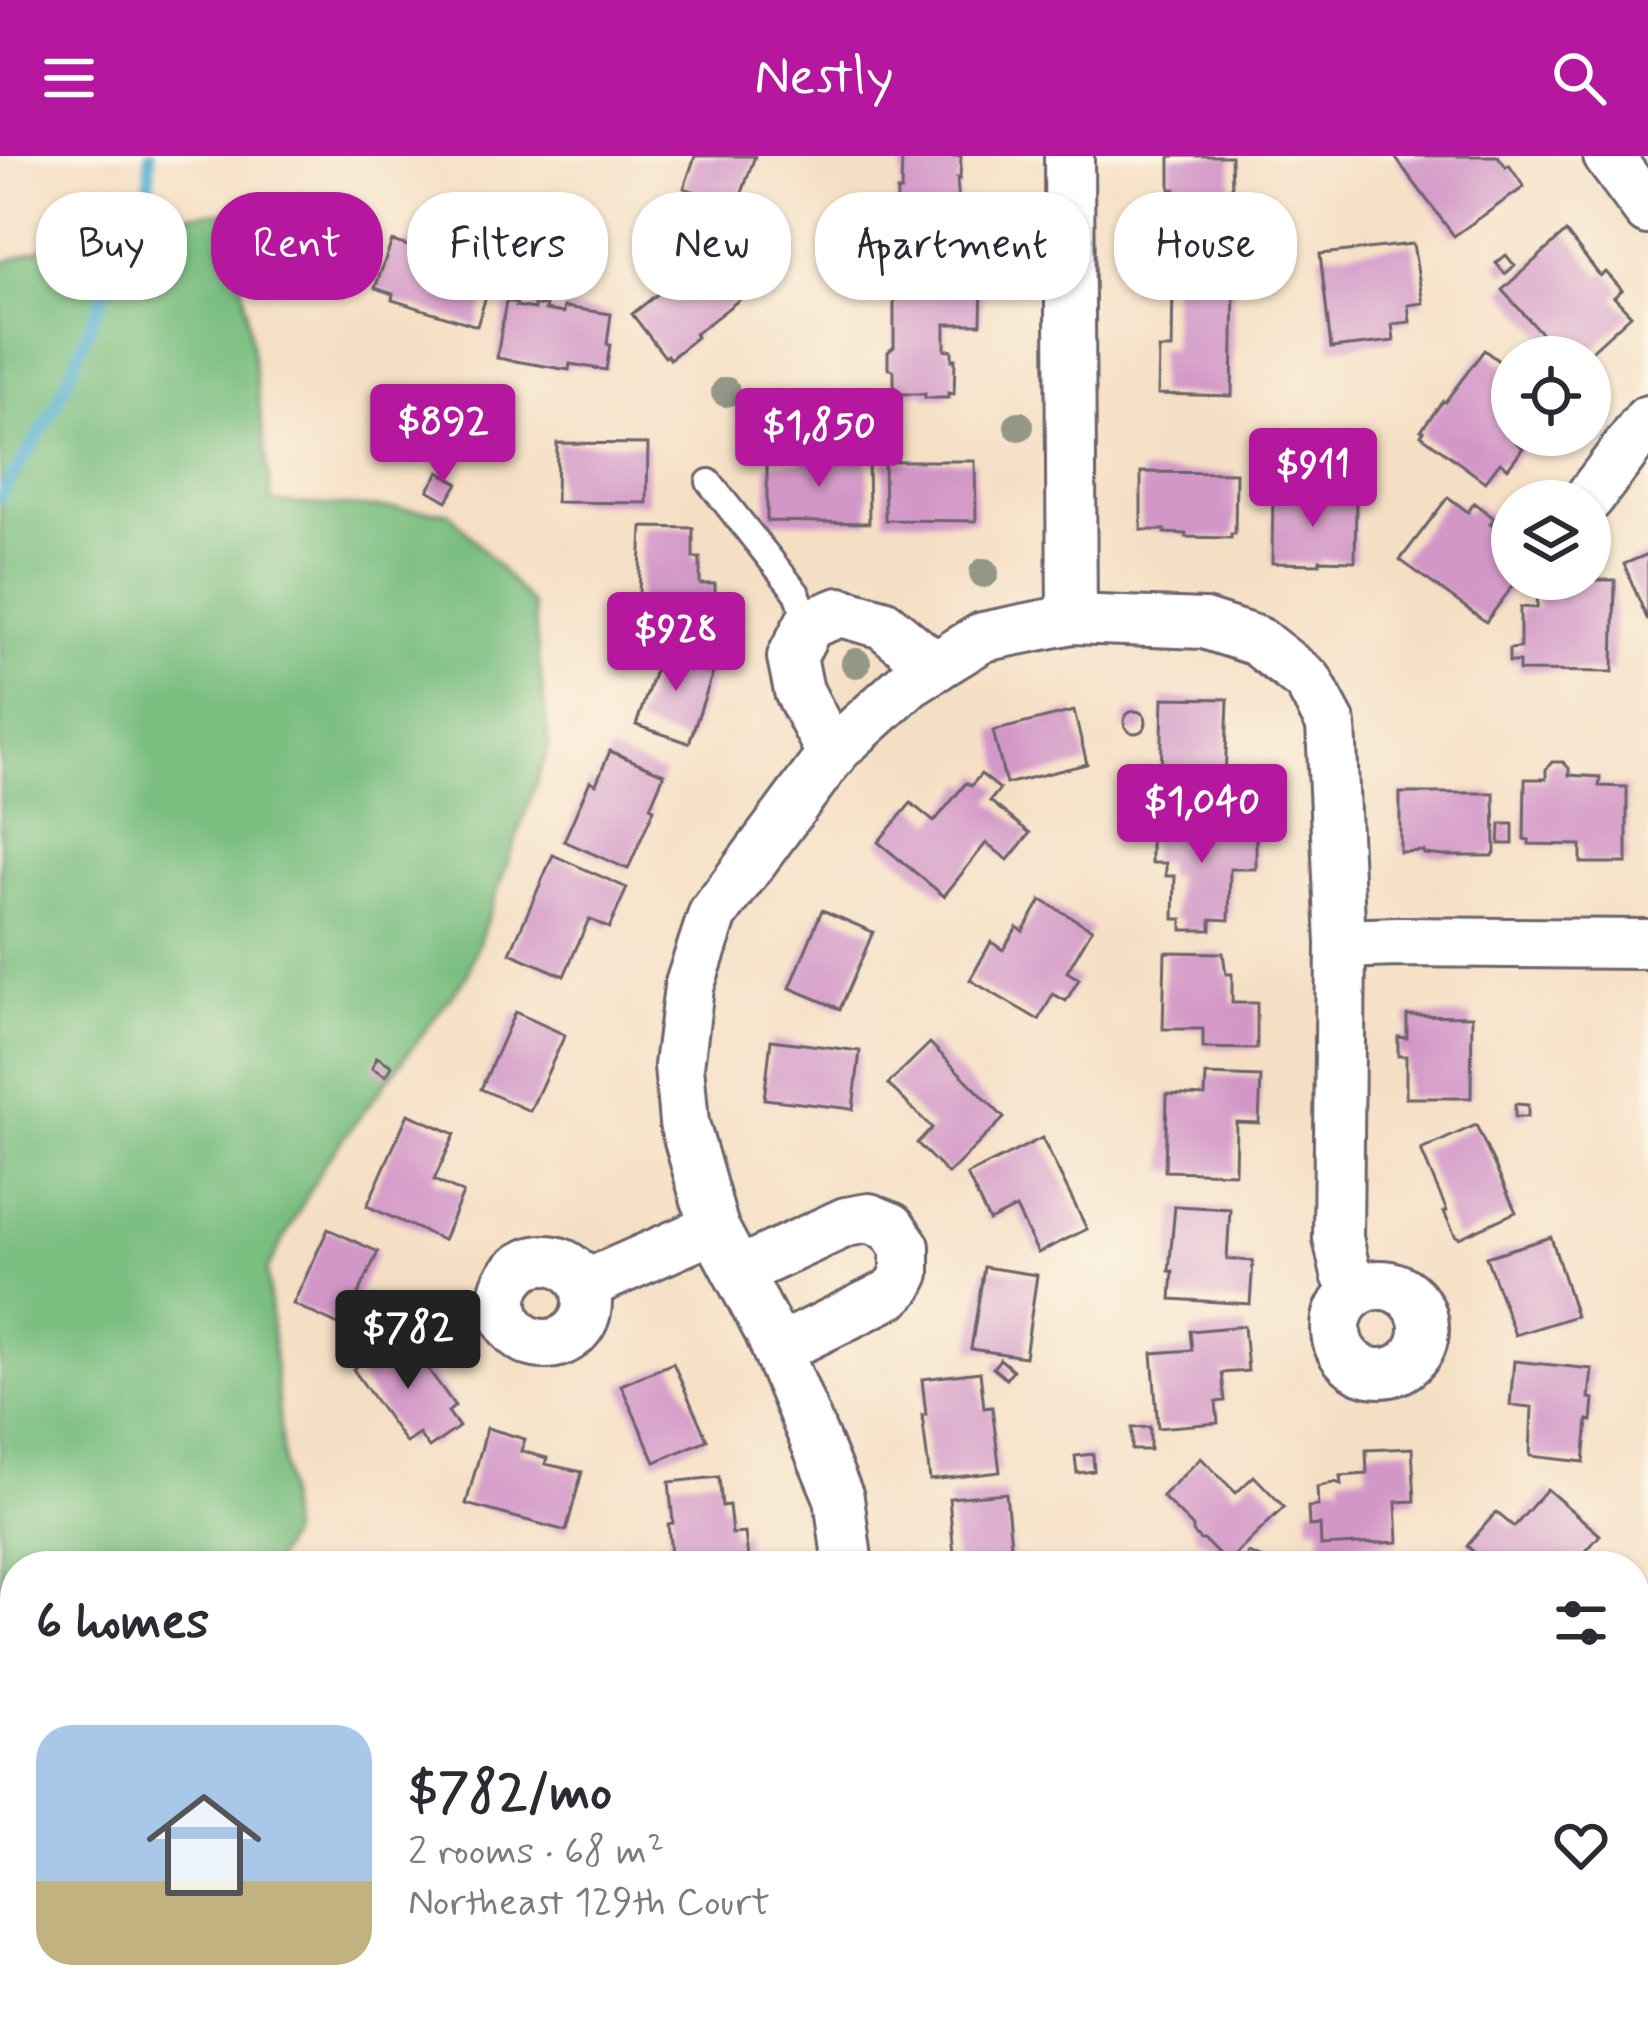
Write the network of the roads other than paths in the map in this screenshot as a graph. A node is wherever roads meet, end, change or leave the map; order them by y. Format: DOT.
graph roads {
  1 [pos="1070,156"];
  2 [pos="1608,156"];
  3 [pos="1648,211"];
  4 [pos="1648,419"];
  5 [pos="1602,480"];
  6 [pos="709,482"];
  7 [pos="1072,619"];
  8 [pos="809,624"];
  9 [pos="922,674"];
  10 [pos="832,755"];
  11 [pos="1341,944"];
  12 [pos="1648,944"];
  13 [pos="714,1228"];
  14 [pos="738,1272"];
  15 [pos="585,1286"];
  16 [pos="1355,1292"];
  17 [pos="777,1350"];
  18 [pos="846,1551"];
  1 -- 7 [label="street"];
  2 -- 3 [label="street"];
  4 -- 5 [label="street"];
  6 -- 8 [label="lane"];
  7 -- 9 [label="street"];
  7 -- 11 [label="street"];
  8 -- 9 [label="street"];
  8 -- 10 [label="street"];
  9 -- 10 [label="street"];
  10 -- 13 [label="street"];
  11 -- 12 [label="street"];
  11 -- 16 [label="street"];
  13 -- 14 [label="street"];
  13 -- 15 [label="street"];
  14 -- 17 [label="street"];
  14 -- 17 [label="street"];
  17 -- 18 [label="street"];
}
